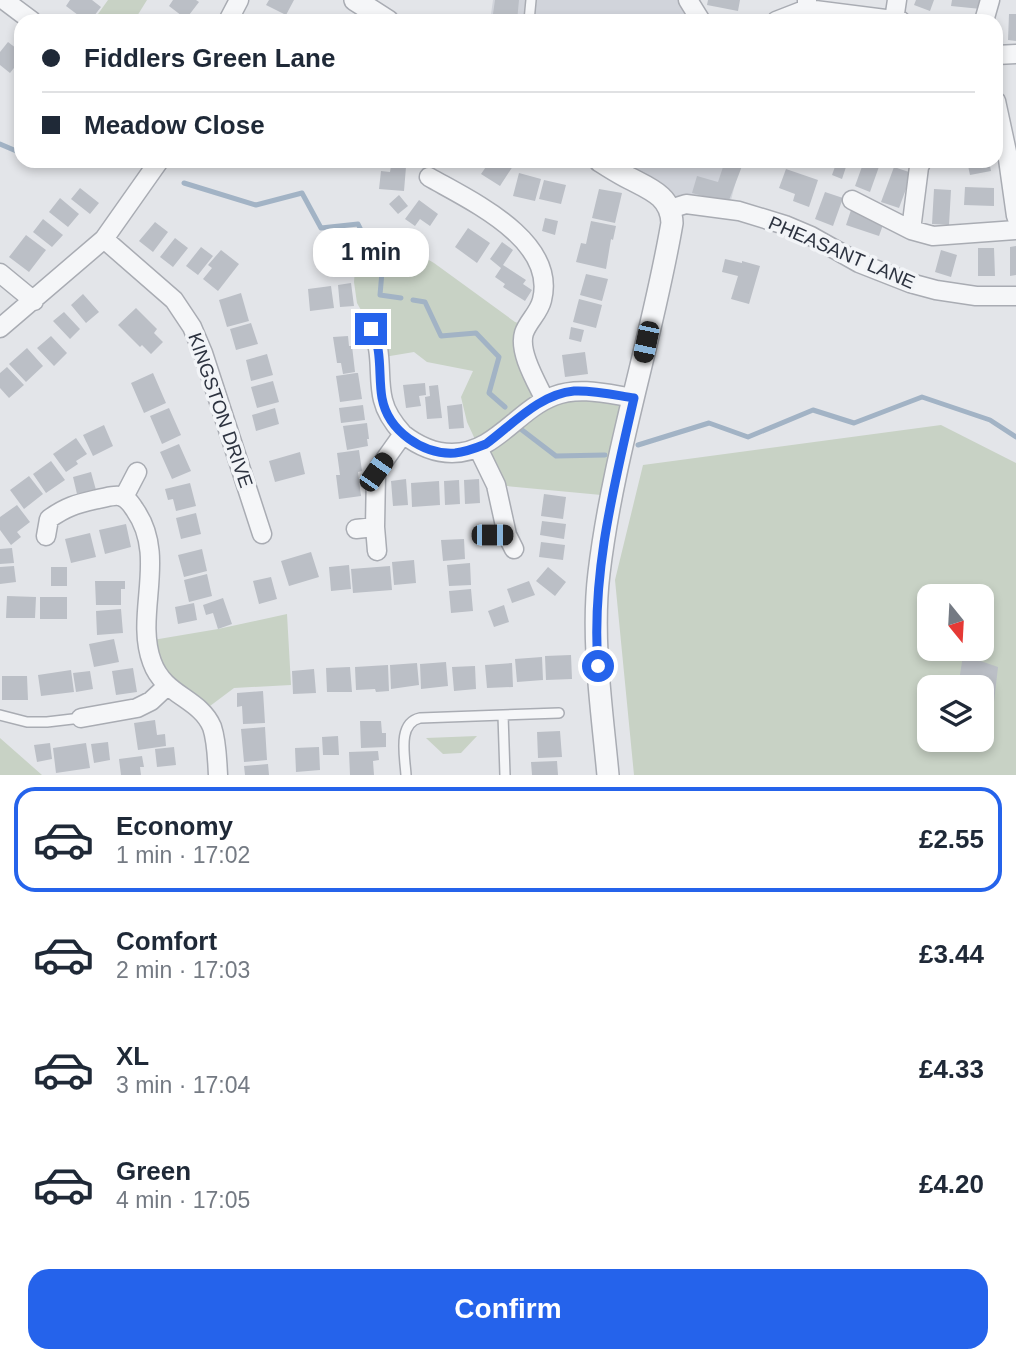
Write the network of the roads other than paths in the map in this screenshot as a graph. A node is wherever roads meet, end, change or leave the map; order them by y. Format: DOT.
graph roads {
  1 [pos="4,0"];
  2 [pos="355,0"];
  3 [pos="807,5"];
  4 [pos="23,14"];
  5 [pos="376,14"];
  6 [pos="790,14"];
  7 [pos="861,14"];
  8 [pos="1003,123"];
  9 [pos="1012,152"];
  10 [pos="154,168"];
  11 [pos="618,168"];
  12 [pos="919,168"];
  13 [pos="429,177"];
  14 [pos="852,200"];
  15 [pos="670,209"];
  16 [pos="1016,216"];
  17 [pos="911,230"];
  18 [pos="1016,230"];
  19 [pos="104,239"];
  20 [pos="0,273"];
  21 [pos="1016,296"];
  22 [pos="34,301"];
  23 [pos="0,328"];
  24 [pos="371,329"];
  25 [pos="634,398"];
  26 [pos="545,400"];
  27 [pos="403,433"];
  28 [pos="478,448"];
  29 [pos="137,472"];
  30 [pos="124,498"];
  31 [pos="375,527"];
  32 [pos="355,529"];
  33 [pos="262,534"];
  34 [pos="46,536"];
  35 [pos="505,539"];
  36 [pos="377,551"];
  37 [pos="167,686"];
  38 [pos="559,713"];
  39 [pos="0,715"];
  40 [pos="503,715"];
  41 [pos="81,718"];
  42 [pos="218,775"];
  43 [pos="406,775"];
  44 [pos="505,775"];
  45 [pos="608,775"];
  1 -- 4 [label="street"];
  2 -- 5 [label="street"];
  3 -- 6 [label="street"];
  3 -- 7 [label="street"];
  8 -- 9 [label="street"];
  9 -- 16 [label="street"];
  10 -- 19 [label="street"];
  11 -- 15 [label="street"];
  12 -- 17 [label="street"];
  13 -- 26 [label="street"];
  14 -- 17 [label="street"];
  15 -- 21 [label="street, PHEASANT LANE"];
  15 -- 25 [label="street"];
  17 -- 18 [label="street"];
  19 -- 22 [label="street"];
  19 -- 33 [label="street, KINGSTON DRIVE"];
  20 -- 22 [label="street"];
  22 -- 23 [label="street"];
  24 -- 27 [label="street"];
  25 -- 26 [label="street"];
  25 -- 45 [label="street"];
  26 -- 28 [label="street"];
  27 -- 28 [label="street"];
  27 -- 31 [label="street"];
  28 -- 35 [label="street"];
  29 -- 30 [label="street"];
  30 -- 34 [label="street"];
  30 -- 37 [label="street"];
  31 -- 32 [label="street"];
  31 -- 36 [label="street"];
  37 -- 41 [label="street"];
  37 -- 42 [label="street"];
  38 -- 40 [label="lane"];
  39 -- 41 [label="lane"];
  40 -- 43 [label="lane"];
  40 -- 44 [label="lane"];
}
